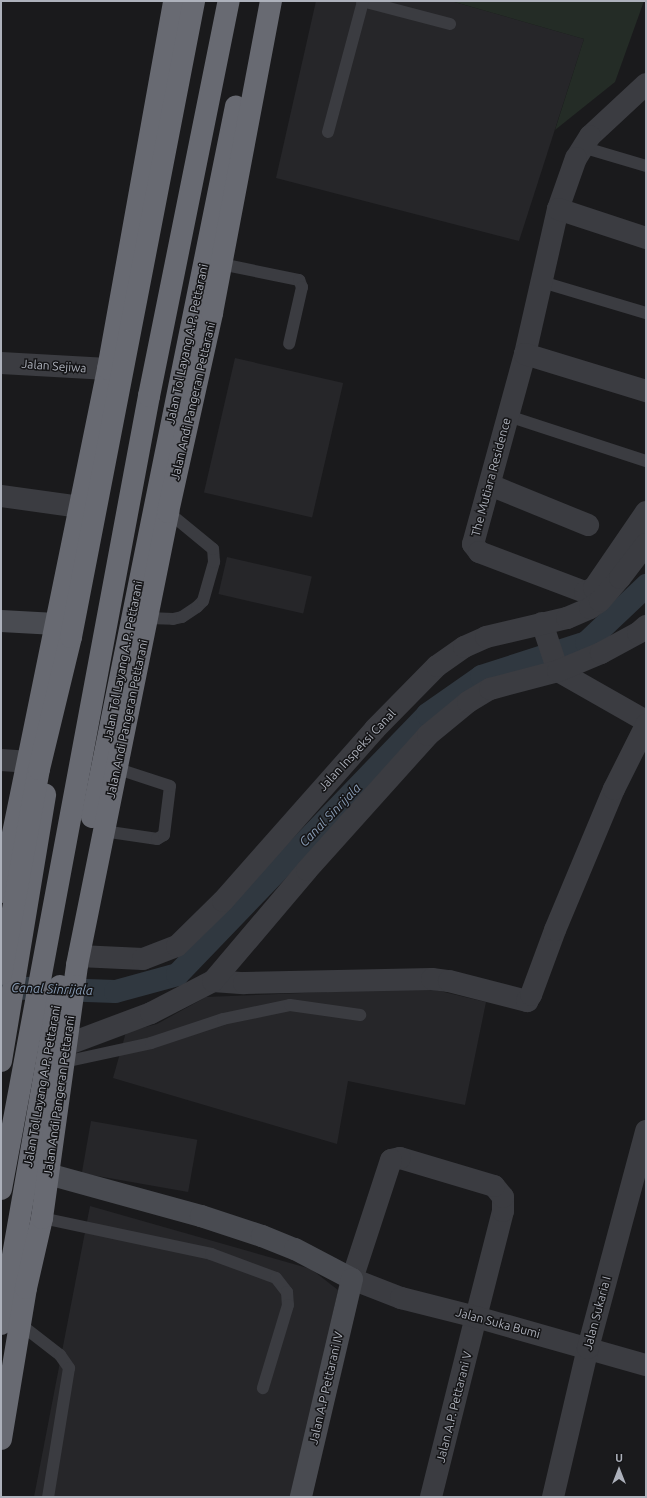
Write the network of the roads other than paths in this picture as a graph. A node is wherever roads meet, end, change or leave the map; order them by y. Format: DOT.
graph roads {
  1 [pos="174,1"];
  2 [pos="229,1"];
  3 [pos="362,1"];
  4 [pos="198,2"];
  5 [pos="266,4"];
  6 [pos="450,24"];
  7 [pos="646,84"];
  8 [pos="328,132"];
  9 [pos="582,146"];
  10 [pos="646,166"];
  11 [pos="558,209"];
  12 [pos="646,238"];
  13 [pos="221,264"];
  14 [pos="542,282"];
  15 [pos="646,313"];
  16 [pos="290,344"];
  17 [pos="525,354"];
  18 [pos="1,363"];
  19 [pos="108,369"];
  20 [pos="646,391"];
  21 [pos="508,416"];
  22 [pos="92,441"];
  23 [pos="116,448"];
  24 [pos="646,461"];
  25 [pos="490,485"];
  26 [pos="1,496"];
  27 [pos="80,506"];
  28 [pos="168,512"];
  29 [pos="646,512"];
  30 [pos="588,525"];
  31 [pos="646,544"];
  32 [pos="148,618"];
  33 [pos="1,621"];
  34 [pos="56,624"];
  35 [pos="646,626"];
  36 [pos="543,627"];
  37 [pos="557,667"];
  38 [pos="646,721"];
  39 [pos="646,725"];
  40 [pos="1,760"];
  41 [pos="26,762"];
  42 [pos="118,770"];
  43 [pos="21,793"];
  44 [pos="44,798"];
  45 [pos="103,831"];
  46 [pos="1,892"];
  47 [pos="78,961"];
  48 [pos="9,966"];
  49 [pos="213,981"];
  50 [pos="7,1014"];
  51 [pos="360,1015"];
  52 [pos="66,1047"];
  53 [pos="1,1061"];
  54 [pos="646,1131"];
  55 [pos="48,1174"];
  56 [pos="1,1189"];
  57 [pos="42,1218"];
  58 [pos="352,1279"];
  59 [pos="476,1316"];
  60 [pos="11,1324"];
  61 [pos="588,1348"];
  62 [pos="646,1365"];
  63 [pos="263,1388"];
  64 [pos="1,1439"];
  65 [pos="48,1497"];
  66 [pos="301,1497"];
  67 [pos="431,1497"];
  68 [pos="553,1497"];
  1 -- 19 [label="highway"];
  2 -- 56 [label="highway, Jalan Tol Layang A.P. Pettarani"];
  3 -- 6 [label="lane"];
  3 -- 8 [label="lane"];
  4 -- 23 [label="highway"];
  4 -- 48 [label="highway, bridge"];
  5 -- 13 [label="highway, Jalan Andi Pangeran Pettarani"];
  5 -- 60 [label="highway, Jalan Tol Layang A.P. Pettarani"];
  7 -- 9 [label="street, The Mutiara Residence"];
  9 -- 10 [label="lane"];
  9 -- 11 [label="street, The Mutiara Residence"];
  11 -- 12 [label="street"];
  11 -- 14 [label="street, The Mutiara Residence"];
  13 -- 16 [label="lane"];
  13 -- 28 [label="highway, Jalan Andi Pangeran Pettarani"];
  14 -- 15 [label="lane"];
  14 -- 17 [label="street, The Mutiara Residence"];
  17 -- 20 [label="street"];
  17 -- 21 [label="street, The Mutiara Residence"];
  18 -- 19 [label="street, Jalan Sejiwa"];
  19 -- 22 [label="highway"];
  21 -- 24 [label="lane"];
  21 -- 25 [label="street, The Mutiara Residence"];
  22 -- 23 [label="highway"];
  22 -- 27 [label="highway"];
  23 -- 44 [label="highway"];
  25 -- 29 [label="street, The Mutiara Residence"];
  25 -- 30 [label="street"];
  26 -- 27 [label="street"];
  27 -- 34 [label="highway"];
  28 -- 32 [label="highway, Jalan Andi Pangeran Pettarani"];
  28 -- 32 [label="lane"];
  31 -- 36 [label="street, Jalan Inspeksi Canal"];
  32 -- 42 [label="highway, Jalan Andi Pangeran Pettarani"];
  33 -- 34 [label="street"];
  34 -- 41 [label="highway"];
  35 -- 37 [label="street"];
  36 -- 37 [label="street"];
  36 -- 47 [label="street, Jalan Inspeksi Canal"];
  37 -- 38 [label="street"];
  37 -- 49 [label="street"];
  39 -- 49 [label="street"];
  40 -- 41 [label="street"];
  41 -- 43 [label="highway"];
  42 -- 45 [label="highway, Jalan Andi Pangeran Pettarani"];
  42 -- 45 [label="lane"];
  43 -- 44 [label="highway"];
  43 -- 46 [label="highway"];
  44 -- 48 [label="highway"];
  45 -- 47 [label="highway, Jalan Andi Pangeran Pettarani"];
  47 -- 52 [label="highway, Jalan Andi Pangeran Pettarani"];
  48 -- 50 [label="highway"];
  49 -- 52 [label="street"];
  50 -- 53 [label="highway"];
  51 -- 52 [label="lane"];
  52 -- 55 [label="highway, Jalan Andi Pangeran Pettarani"];
  54 -- 61 [label="street, Jalan Sukaria I"];
  55 -- 57 [label="highway, Jalan Andi Pangeran Pettarani"];
  55 -- 58 [label="street"];
  57 -- 60 [label="highway, Jalan Andi Pangeran Pettarani"];
  57 -- 63 [label="lane"];
  58 -- 59 [label="street, Jalan Suka Bumi"];
  58 -- 59 [label="street, Jalan A.P. Pettarani V"];
  58 -- 66 [label="street, Jalan A.P Pettarani IV"];
  59 -- 61 [label="street, Jalan Suka Bumi"];
  59 -- 67 [label="street, Jalan A.P. Pettarani V"];
  60 -- 64 [label="highway, Jalan Andi Pangeran Pettarani"];
  60 -- 65 [label="lane"];
  61 -- 62 [label="street, Jalan Suka Bumi"];
  61 -- 68 [label="street, Jalan Sukaria I"];
}
